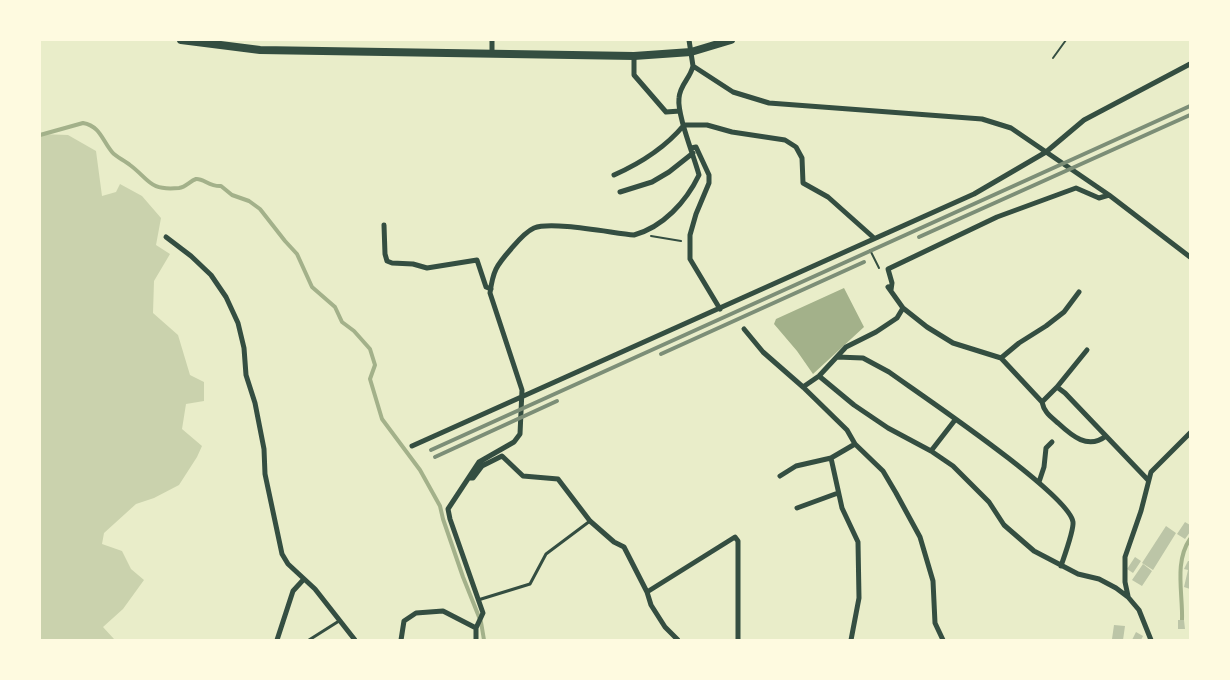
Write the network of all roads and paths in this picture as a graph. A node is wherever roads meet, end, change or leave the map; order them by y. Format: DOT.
graph roads {
  1 [pos="181,40"];
  2 [pos="492,40"];
  3 [pos="688,40"];
  4 [pos="731,40"];
  5 [pos="1066,40"];
  6 [pos="691,52"];
  7 [pos="492,53"];
  8 [pos="634,56"];
  9 [pos="1053,58"];
  10 [pos="1190,64"];
  11 [pos="693,66"];
  12 [pos="680,111"];
  13 [pos="684,124"];
  14 [pos="692,151"];
  15 [pos="1046,152"];
  16 [pos="614,175"];
  17 [pos="620,192"];
  18 [pos="1109,195"];
  19 [pos="384,224"];
  20 [pos="642,233"];
  21 [pos="166,237"];
  22 [pos="874,238"];
  23 [pos="689,242"];
  24 [pos="1190,257"];
  25 [pos="491,289"];
  26 [pos="1079,292"];
  27 [pos="903,308"];
  28 [pos="720,309"];
  29 [pos="744,330"];
  30 [pos="1086,350"];
  31 [pos="836,357"];
  32 [pos="1001,358"];
  33 [pos="819,376"];
  34 [pos="803,387"];
  35 [pos="1057,387"];
  36 [pos="1042,402"];
  37 [pos="955,420"];
  38 [pos="1190,433"];
  39 [pos="1106,436"];
  40 [pos="1052,442"];
  41 [pos="855,444"];
  42 [pos="412,446"];
  43 [pos="931,451"];
  44 [pos="831,458"];
  45 [pos="780,476"];
  46 [pos="469,478"];
  47 [pos="1148,480"];
  48 [pos="1039,482"];
  49 [pos="838,493"];
  50 [pos="798,508"];
  51 [pos="590,522"];
  52 [pos="1061,566"];
  53 [pos="304,579"];
  54 [pos="647,592"];
  55 [pos="1128,596"];
  56 [pos="478,600"];
  57 [pos="339,621"];
  58 [pos="476,628"];
  59 [pos="277,640"];
  60 [pos="309,640"];
  61 [pos="355,640"];
  62 [pos="401,640"];
  63 [pos="476,640"];
  64 [pos="678,640"];
  65 [pos="738,640"];
  66 [pos="851,640"];
  67 [pos="943,640"];
  68 [pos="1151,640"];
  1 -- 7 [label="street"];
  2 -- 7 [label="street"];
  3 -- 6 [label="street"];
  4 -- 6 [label="street"];
  5 -- 9 [label="path"];
  6 -- 8 [label="street"];
  6 -- 11 [label="street"];
  7 -- 8 [label="street"];
  8 -- 12 [label="street"];
  10 -- 15 [label="street"];
  11 -- 12 [label="street"];
  11 -- 15 [label="street"];
  12 -- 13 [label="street"];
  13 -- 14 [label="street"];
  13 -- 16 [label="street"];
  13 -- 22 [label="street"];
  14 -- 17 [label="street"];
  14 -- 20 [label="street"];
  14 -- 23 [label="street"];
  15 -- 18 [label="street"];
  15 -- 22 [label="street"];
  18 -- 24 [label="street"];
  18 -- 27 [label="street"];
  19 -- 25 [label="street"];
  20 -- 23 [label="path"];
  20 -- 25 [label="street"];
  21 -- 53 [label="street"];
  22 -- 28 [label="street"];
  23 -- 28 [label="street"];
  25 -- 46 [label="street"];
  26 -- 32 [label="street"];
  27 -- 31 [label="street"];
  27 -- 32 [label="street"];
  28 -- 42 [label="street"];
  29 -- 34 [label="street"];
  30 -- 35 [label="street"];
  31 -- 33 [label="street"];
  31 -- 37 [label="street"];
  32 -- 36 [label="street"];
  33 -- 34 [label="street"];
  33 -- 43 [label="street"];
  34 -- 41 [label="street"];
  35 -- 36 [label="street"];
  35 -- 39 [label="street"];
  36 -- 39 [label="street"];
  37 -- 43 [label="street"];
  37 -- 48 [label="street"];
  38 -- 47 [label="street"];
  39 -- 47 [label="street"];
  40 -- 48 [label="street"];
  41 -- 44 [label="street"];
  41 -- 67 [label="street"];
  43 -- 52 [label="street"];
  44 -- 45 [label="street"];
  44 -- 49 [label="street"];
  46 -- 51 [label="street"];
  46 -- 56 [label="street"];
  47 -- 55 [label="street"];
  48 -- 52 [label="street"];
  49 -- 50 [label="street"];
  49 -- 66 [label="street"];
  51 -- 54 [label="street"];
  51 -- 56 [label="lane"];
  52 -- 55 [label="street"];
  53 -- 57 [label="street"];
  53 -- 59 [label="street"];
  54 -- 64 [label="street"];
  54 -- 65 [label="street"];
  55 -- 68 [label="street"];
  56 -- 58 [label="street"];
  57 -- 60 [label="lane"];
  57 -- 61 [label="street"];
  58 -- 62 [label="street"];
  58 -- 63 [label="street"];
}
